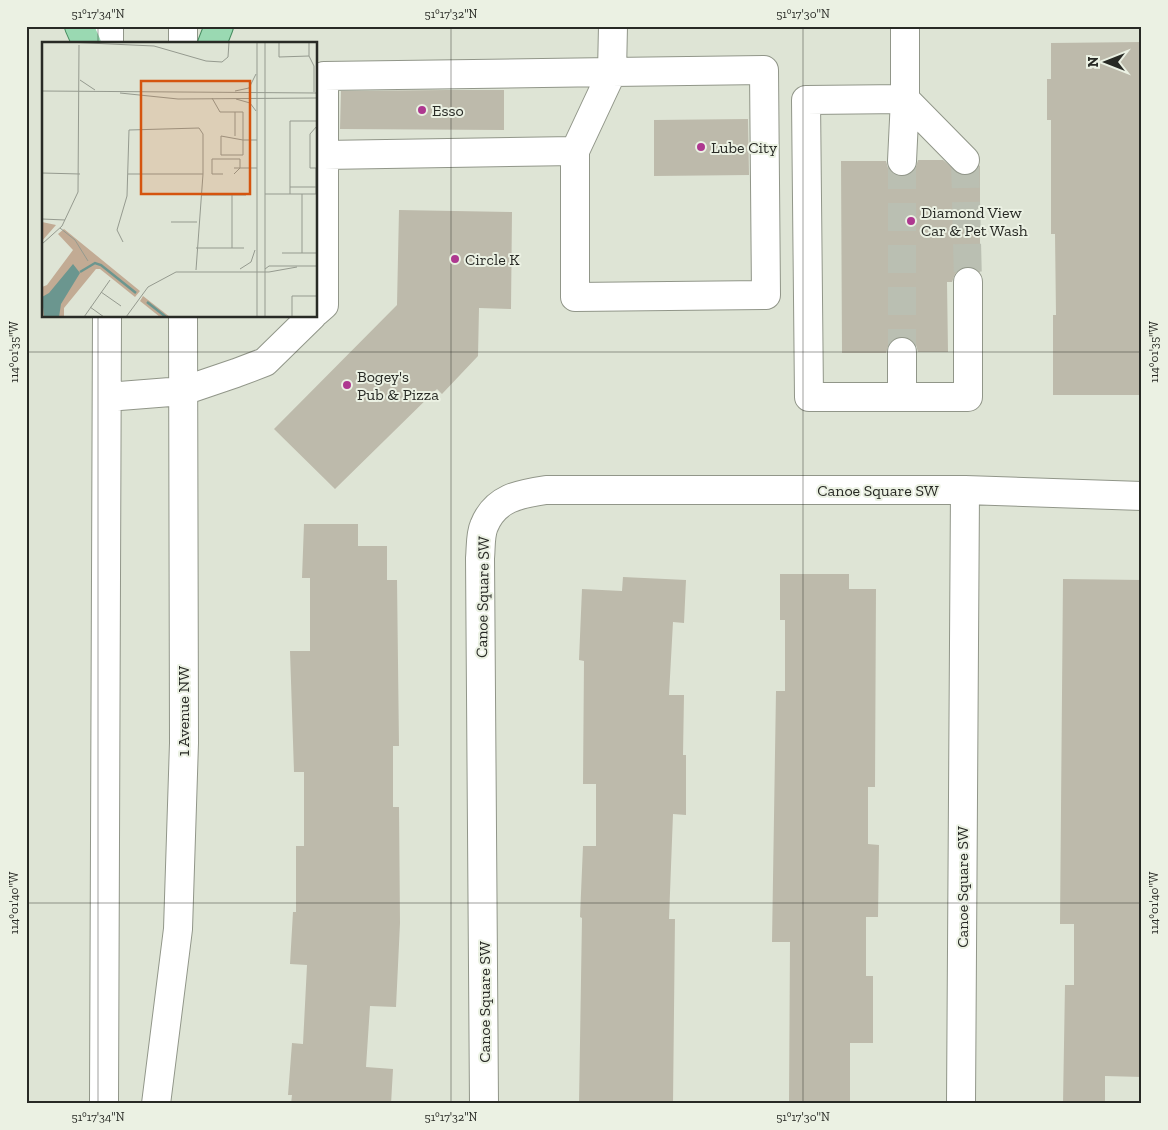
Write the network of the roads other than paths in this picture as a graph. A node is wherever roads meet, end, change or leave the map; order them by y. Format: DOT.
graph roads {
  1 [pos="80,26"];
  2 [pos="109,26"];
  3 [pos="183,26"];
  4 [pos="219,26"];
  5 [pos="613,26"];
  6 [pos="904,26"];
  7 [pos="86,42"];
  8 [pos="109,42"];
  9 [pos="183,42"];
  10 [pos="213,42"];
  11 [pos="612,72"];
  12 [pos="905,99"];
  13 [pos="764,100"];
  14 [pos="806,100"];
  15 [pos="575,151"];
  16 [pos="324,155"];
  17 [pos="902,160"];
  18 [pos="965,160"];
  19 [pos="968,282"];
  20 [pos="318,310"];
  21 [pos="107,318"];
  22 [pos="183,318"];
  23 [pos="310,318"];
  24 [pos="902,352"];
  25 [pos="183,391"];
  26 [pos="107,396"];
  27 [pos="902,397"];
  28 [pos="965,490"];
  29 [pos="1142,496"];
  30 [pos="104,1104"];
  31 [pos="156,1104"];
  32 [pos="484,1104"];
  33 [pos="961,1104"];
  1 -- 7 [label="main road"];
  2 -- 8 [label="street"];
  3 -- 9 [label="street"];
  4 -- 10 [label="main road"];
  5 -- 11 [label="street"];
  6 -- 12 [label="street"];
  11 -- 13 [label="street"];
  11 -- 15 [label="street"];
  11 -- 16 [label="street"];
  12 -- 14 [label="street"];
  12 -- 17 [label="street"];
  12 -- 18 [label="street"];
  13 -- 14 [label="street"];
  13 -- 15 [label="street"];
  14 -- 27 [label="street"];
  15 -- 16 [label="street"];
  16 -- 20 [label="street"];
  19 -- 27 [label="street"];
  21 -- 26 [label="street"];
  22 -- 25 [label="street, 1 Avenue NW"];
  23 -- 25 [label="street"];
  24 -- 27 [label="street"];
  25 -- 26 [label="street"];
  25 -- 31 [label="street, 1 Avenue NW"];
  26 -- 30 [label="street"];
  28 -- 29 [label="street, Canoe Square SW"];
  28 -- 32 [label="street, Canoe Square SW"];
  28 -- 33 [label="street, Canoe Square SW"];
}
